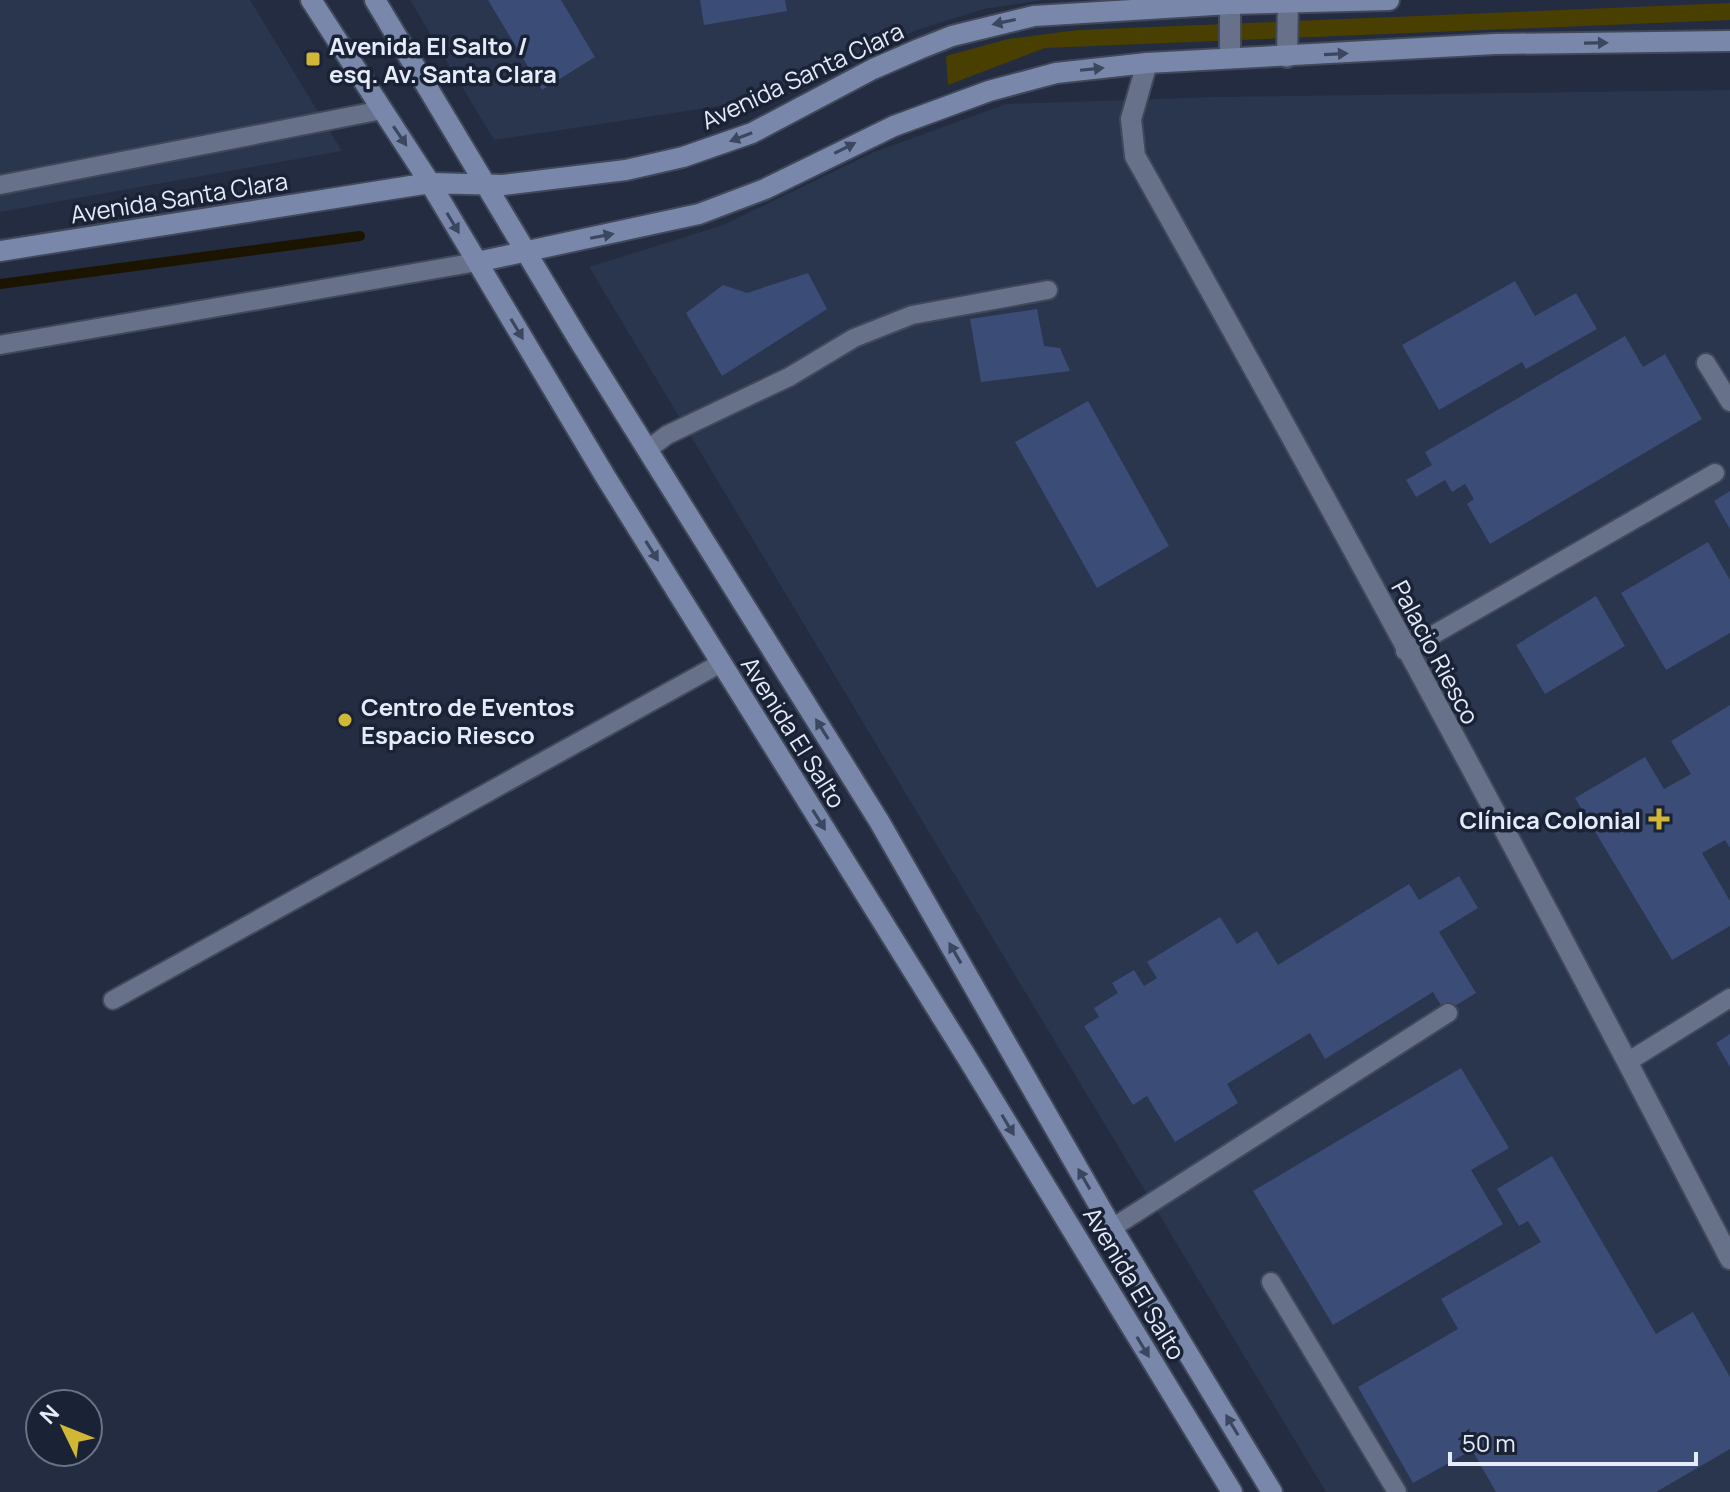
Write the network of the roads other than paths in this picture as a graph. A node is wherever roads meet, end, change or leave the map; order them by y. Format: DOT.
graph roads {
  1 [pos="311,0"];
  2 [pos="375,0"];
  3 [pos="1389,0"];
  4 [pos="1230,2"];
  5 [pos="1288,2"];
  6 [pos="1730,41"];
  7 [pos="1287,57"];
  8 [pos="1230,58"];
  9 [pos="1147,63"];
  10 [pos="382,110"];
  11 [pos="430,183"];
  12 [pos="489,184"];
  13 [pos="0,185"];
  14 [pos="0,251"];
  15 [pos="526,252"];
  16 [pos="477,262"];
  17 [pos="1048,290"];
  18 [pos="0,345"];
  19 [pos="1706,363"];
  20 [pos="1730,402"];
  21 [pos="647,450"];
  22 [pos="1715,473"];
  23 [pos="1405,651"];
  24 [pos="721,663"];
  25 [pos="1730,998"];
  26 [pos="113,1000"];
  27 [pos="1448,1013"];
  28 [pos="1629,1061"];
  29 [pos="1112,1228"];
  30 [pos="1724,1233"];
  31 [pos="1730,1259"];
  32 [pos="1271,1282"];
  33 [pos="1232,1492"];
  34 [pos="1272,1492"];
  35 [pos="1397,1492"];
  1 -- 10 [label="main road, Avenida El Salto"];
  2 -- 12 [label="main road, Avenida El Salto"];
  3 -- 5 [label="main road, Avenida Santa Clara"];
  4 -- 5 [label="main road, Avenida Santa Clara"];
  4 -- 8 [label="street"];
  4 -- 12 [label="main road, Avenida Santa Clara, one-way"];
  5 -- 7 [label="street"];
  7 -- 6 [label="main road, one-way"];
  7 -- 8 [label="main road"];
  8 -- 9 [label="main road"];
  15 -- 9 [label="main road, one-way"];
  9 -- 23 [label="street, Palacio Riesco"];
  10 -- 11 [label="main road, Avenida El Salto, one-way"];
  10 -- 13 [label="lane"];
  11 -- 12 [label="main road, Avenida Santa Clara"];
  11 -- 14 [label="main road, Avenida Santa Clara"];
  11 -- 16 [label="main road, Avenida El Salto, one-way"];
  12 -- 15 [label="main road, Avenida El Salto"];
  15 -- 16 [label="main road"];
  15 -- 21 [label="main road, Avenida El Salto"];
  16 -- 18 [label="lane"];
  16 -- 24 [label="main road, Avenida El Salto, one-way"];
  17 -- 21 [label="lane"];
  19 -- 20 [label="lane"];
  29 -- 21 [label="main road, Avenida El Salto, one-way"];
  22 -- 23 [label="lane"];
  23 -- 28 [label="street, Palacio Riesco"];
  24 -- 26 [label="lane"];
  24 -- 33 [label="main road, Avenida El Salto, one-way"];
  25 -- 28 [label="lane"];
  27 -- 29 [label="lane"];
  28 -- 30 [label="street, Palacio Riesco"];
  34 -- 29 [label="main road, Avenida El Salto, one-way"];
  30 -- 31 [label="street, Palacio Riesco"];
  32 -- 35 [label="lane"];
}
